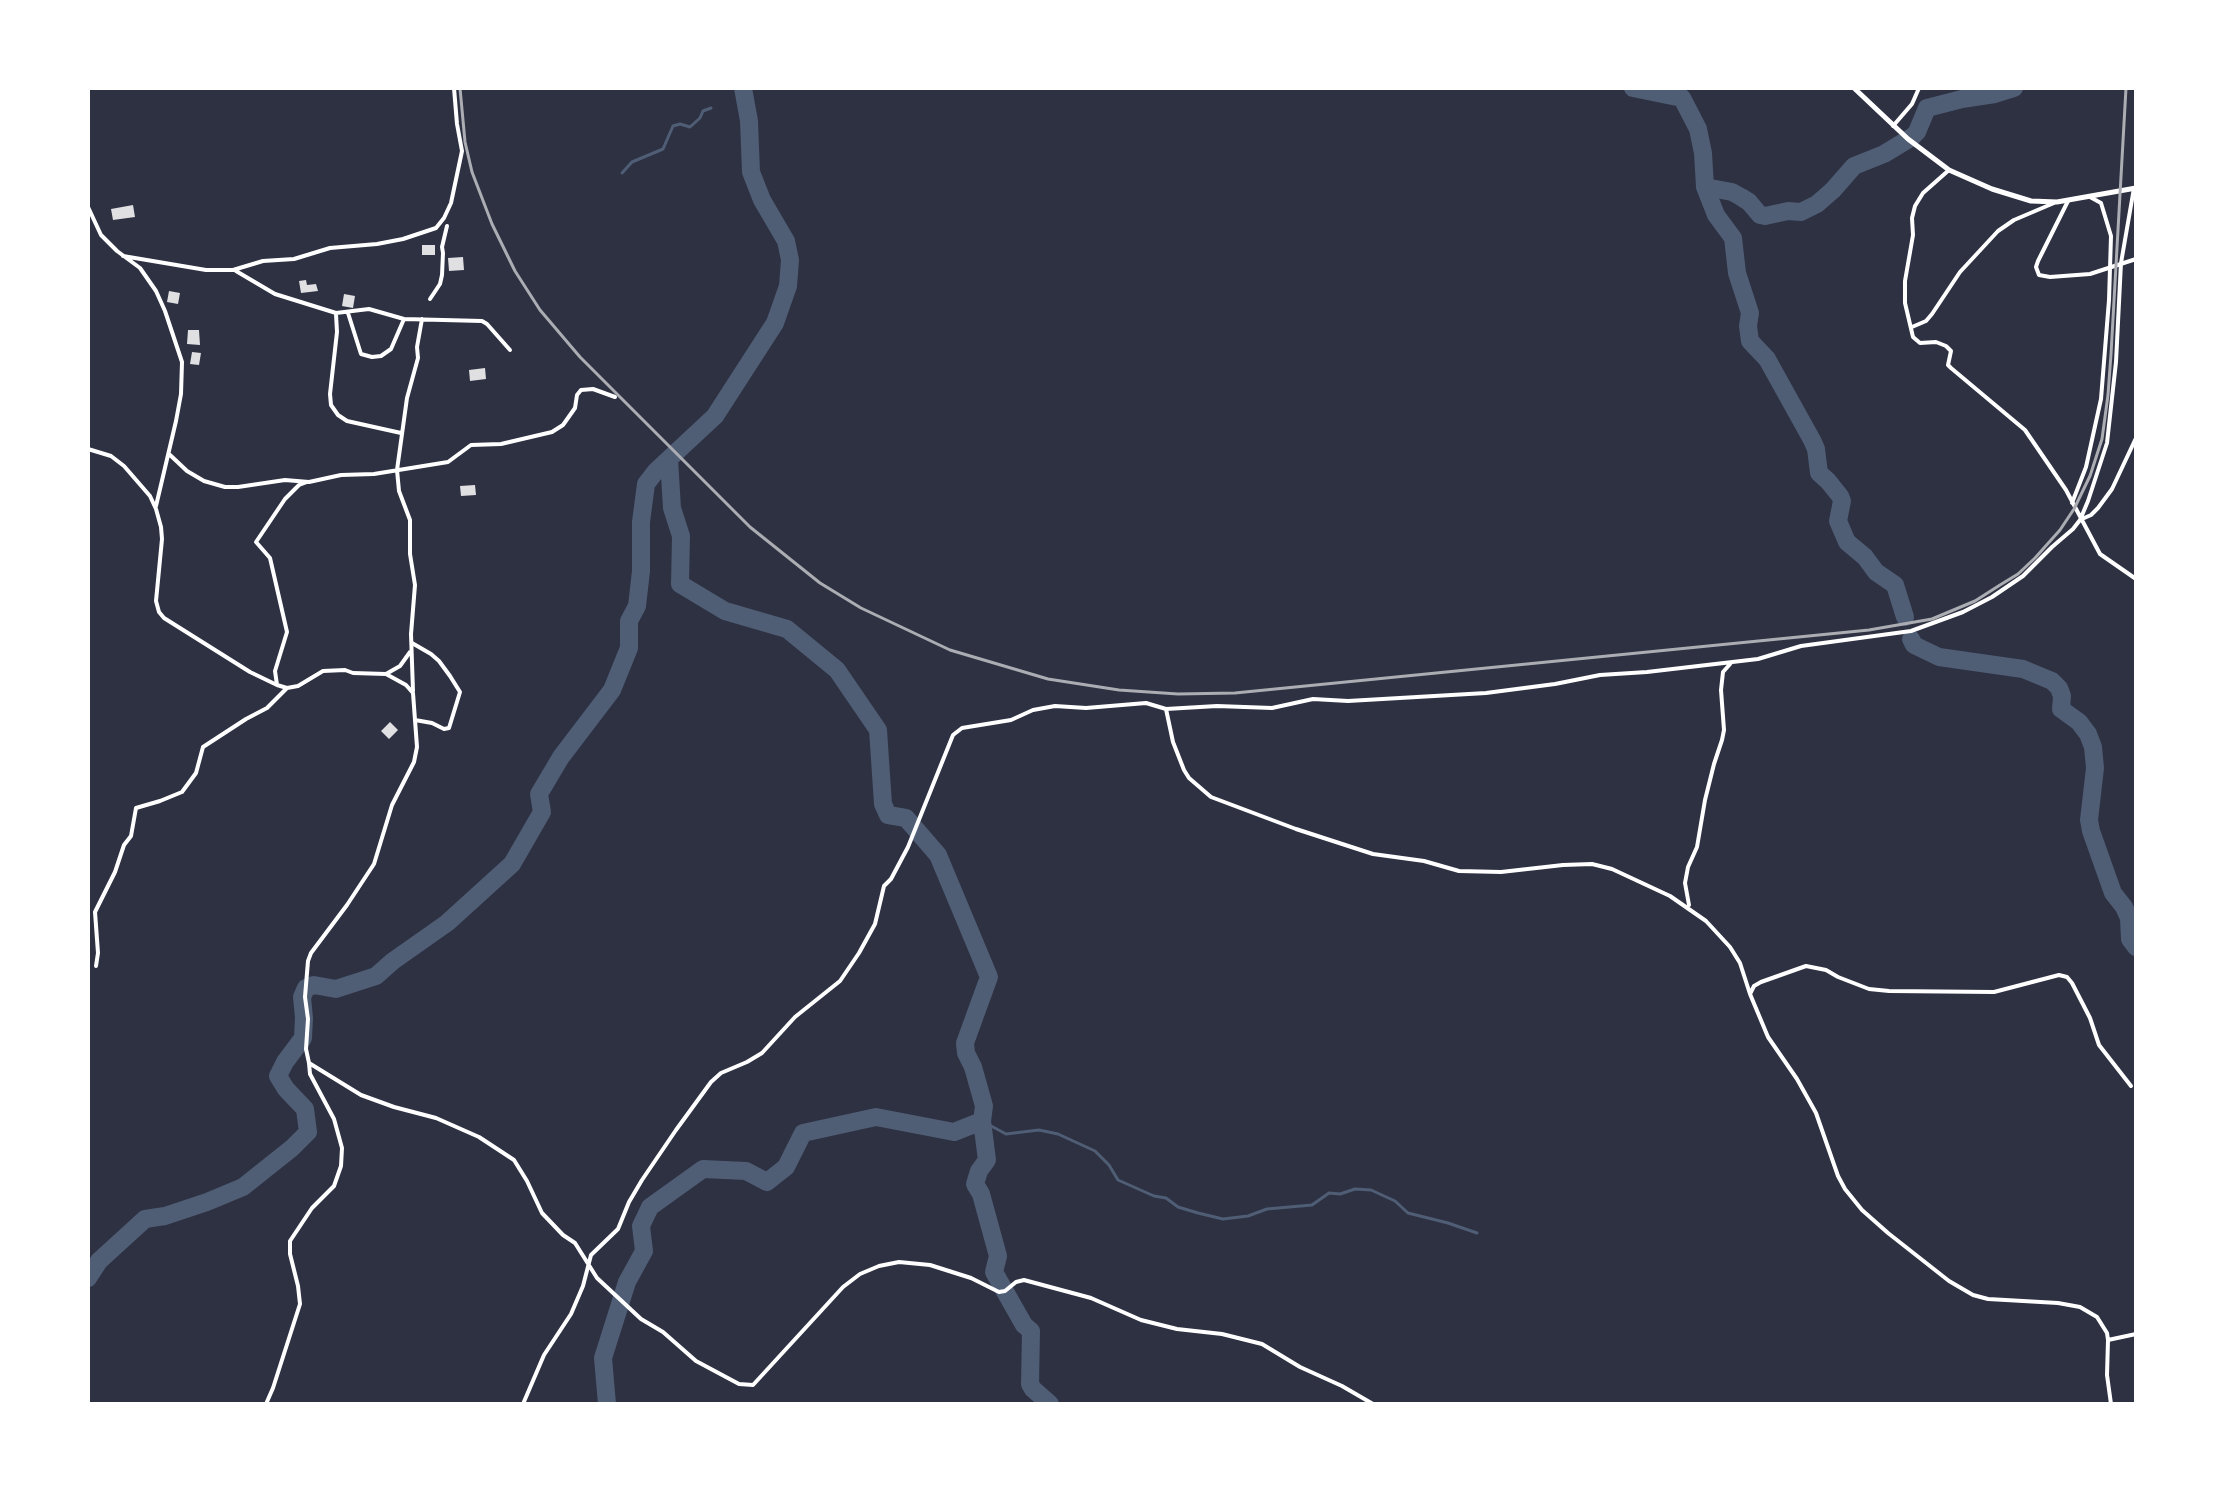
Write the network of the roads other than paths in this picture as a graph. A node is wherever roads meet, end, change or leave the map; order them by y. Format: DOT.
graph roads {
  1 [pos="454,88"];
  2 [pos="1854,88"];
  3 [pos="1919,88"];
  4 [pos="1893,126"];
  5 [pos="1949,170"];
  6 [pos="2135,188"];
  7 [pos="2088,197"];
  8 [pos="2068,201"];
  9 [pos="2057,202"];
  10 [pos="88,207"];
  11 [pos="447,226"];
  12 [pos="123,256"];
  13 [pos="2136,259"];
  14 [pos="2121,263"];
  15 [pos="2110,266"];
  16 [pos="233,270"];
  17 [pos="430,299"];
  18 [pos="336,313"];
  19 [pos="348,313"];
  20 [pos="404,319"];
  21 [pos="422,319"];
  22 [pos="1912,327"];
  23 [pos="510,350"];
  24 [pos="615,397"];
  25 [pos="401,433"];
  26 [pos="2136,438"];
  27 [pos="88,449"];
  28 [pos="169,454"];
  29 [pos="397,470"];
  30 [pos="309,482"];
  31 [pos="2072,503"];
  32 [pos="156,509"];
  33 [pos="2080,520"];
  34 [pos="2136,579"];
  35 [pos="412,643"];
  36 [pos="412,650"];
  37 [pos="1732,662"];
  38 [pos="386,674"];
  39 [pos="277,685"];
  40 [pos="287,688"];
  41 [pos="413,693"];
  42 [pos="1166,709"];
  43 [pos="415,720"];
  44 [pos="1690,908"];
  45 [pos="96,966"];
  46 [pos="1750,994"];
  47 [pos="309,1063"];
  48 [pos="2131,1086"];
  49 [pos="588,1266"];
  50 [pos="2136,1334"];
  51 [pos="2108,1340"];
  52 [pos="266,1404"];
  53 [pos="523,1404"];
  54 [pos="1373,1404"];
  55 [pos="2111,1404"];
  1 -- 16 [label="street"];
  2 -- 4 [label="street"];
  3 -- 4 [label="street"];
  4 -- 5 [label="street"];
  5 -- 9 [label="street"];
  5 -- 22 [label="street"];
  6 -- 7 [label="street"];
  6 -- 14 [label="street"];
  7 -- 8 [label="street"];
  7 -- 15 [label="street"];
  8 -- 9 [label="street"];
  8 -- 15 [label="street"];
  9 -- 22 [label="street"];
  10 -- 12 [label="street"];
  11 -- 17 [label="street"];
  12 -- 16 [label="street"];
  12 -- 28 [label="street"];
  13 -- 14 [label="street"];
  14 -- 15 [label="street"];
  14 -- 33 [label="street"];
  15 -- 31 [label="street"];
  16 -- 18 [label="street"];
  18 -- 19 [label="street"];
  18 -- 25 [label="street"];
  19 -- 20 [label="street"];
  19 -- 20 [label="street"];
  20 -- 21 [label="street"];
  21 -- 23 [label="street"];
  21 -- 25 [label="street"];
  22 -- 31 [label="street"];
  24 -- 29 [label="street"];
  25 -- 29 [label="street"];
  26 -- 33 [label="street"];
  27 -- 32 [label="street"];
  28 -- 30 [label="street"];
  28 -- 32 [label="street"];
  29 -- 30 [label="street"];
  29 -- 35 [label="street"];
  30 -- 39 [label="street"];
  31 -- 33 [label="street"];
  32 -- 39 [label="street"];
  33 -- 34 [label="street"];
  33 -- 37 [label="street"];
  35 -- 36 [label="street"];
  35 -- 43 [label="street"];
  36 -- 38 [label="street"];
  36 -- 41 [label="street"];
  37 -- 42 [label="street"];
  37 -- 44 [label="street"];
  38 -- 40 [label="street"];
  38 -- 41 [label="street"];
  39 -- 40 [label="street"];
  40 -- 45 [label="street"];
  41 -- 43 [label="street"];
  42 -- 44 [label="street"];
  42 -- 49 [label="street"];
  43 -- 47 [label="street"];
  44 -- 46 [label="street"];
  46 -- 48 [label="street"];
  46 -- 51 [label="street"];
  47 -- 49 [label="street"];
  47 -- 52 [label="street"];
  49 -- 53 [label="street"];
  49 -- 54 [label="street"];
  50 -- 51 [label="street"];
  51 -- 55 [label="street"];
}
